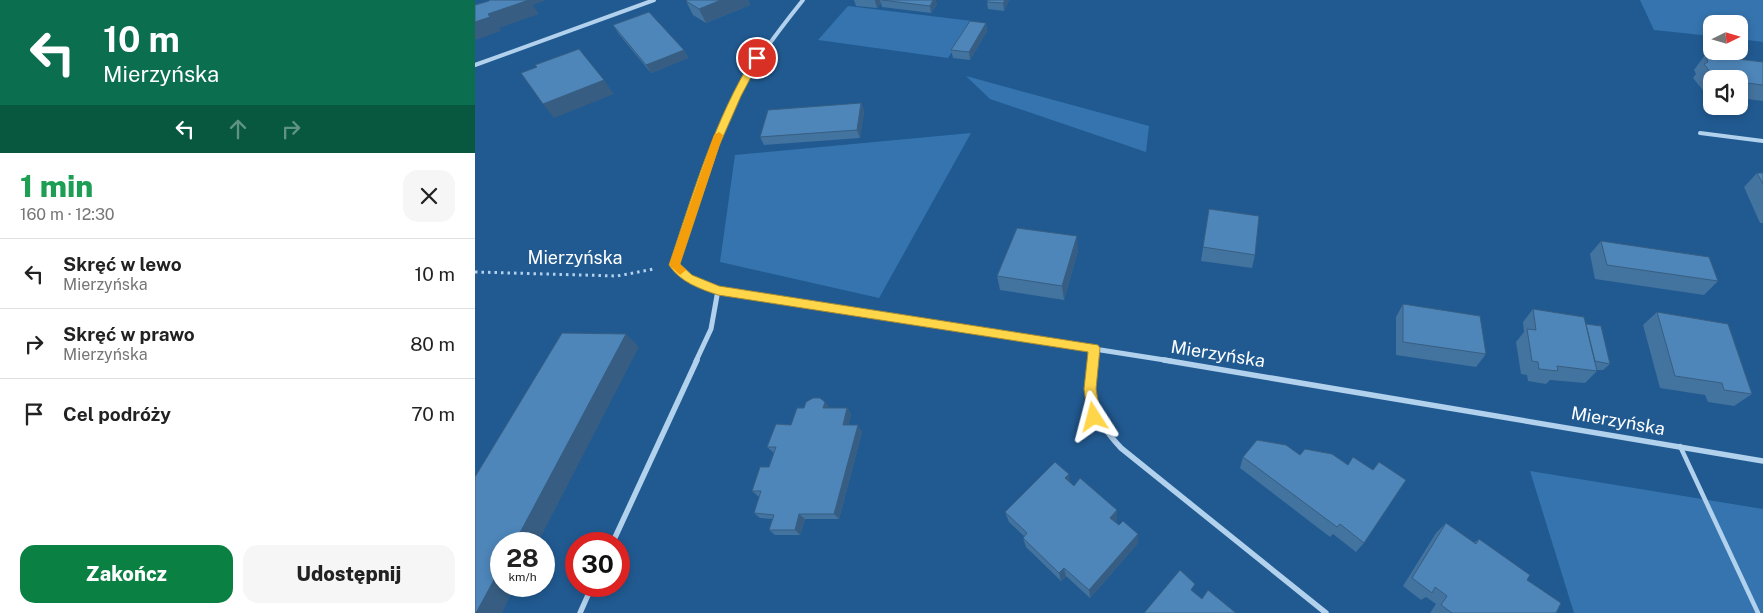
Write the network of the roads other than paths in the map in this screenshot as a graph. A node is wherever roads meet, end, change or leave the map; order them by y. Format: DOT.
graph roads {
  1 [pos="654,0"];
  2 [pos="803,0"];
  3 [pos="475,65"];
  4 [pos="1700,133"];
  5 [pos="1763,141"];
  6 [pos="718,290"];
  7 [pos="1094,348"];
  8 [pos="1680,446"];
  9 [pos="1763,461"];
  10 [pos="618,532"];
  11 [pos="587,597"];
  12 [pos="580,613"];
  13 [pos="1326,613"];
  14 [pos="1758,613"];
  1 -- 3 [label="street"];
  2 -- 6 [label="street, Mierzyńska"];
  4 -- 5 [label="street"];
  6 -- 7 [label="street, Mierzyńska"];
  6 -- 10 [label="street"];
  7 -- 8 [label="street, Mierzyńska"];
  7 -- 13 [label="street"];
  8 -- 9 [label="street, Mierzyńska"];
  8 -- 14 [label="lane"];
  11 -- 12 [label="street"];
}
